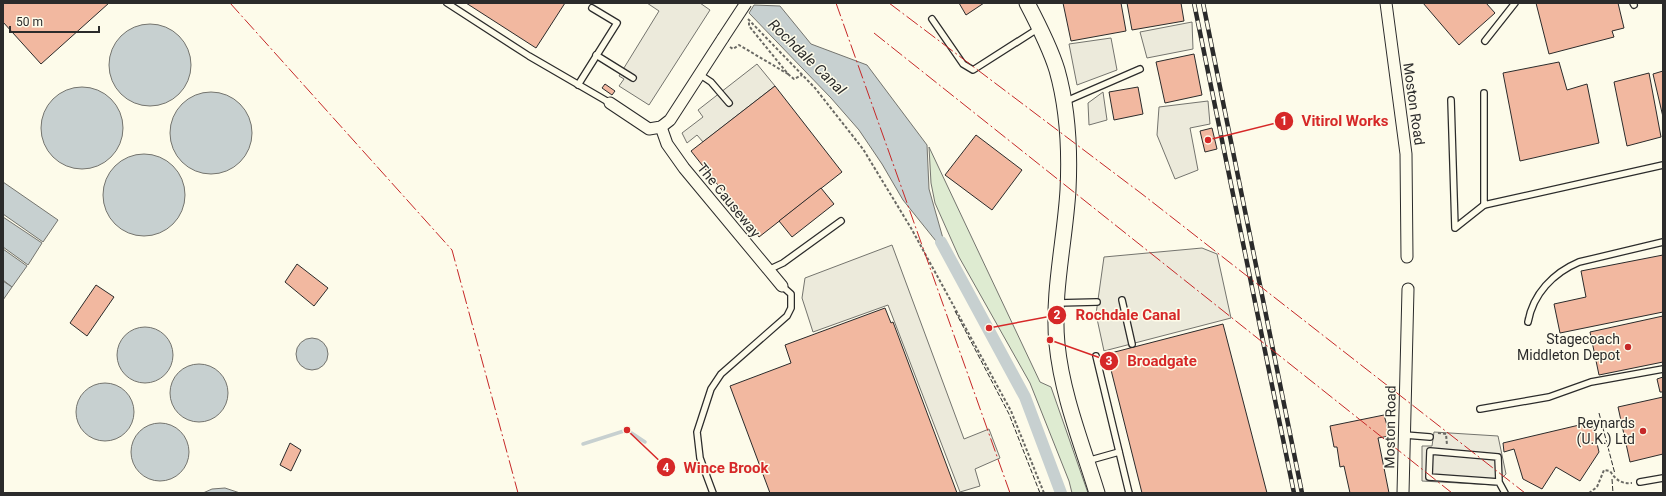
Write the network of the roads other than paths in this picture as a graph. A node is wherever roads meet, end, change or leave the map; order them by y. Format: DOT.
graph roads {
  1 [pos="447,3"];
  2 [pos="746,3"];
  3 [pos="1028,3"];
  4 [pos="1386,3"];
  5 [pos="1514,3"];
  6 [pos="592,8"];
  7 [pos="932,19"];
  8 [pos="1040,28"];
  9 [pos="1485,41"];
  10 [pos="596,55"];
  11 [pos="1140,69"];
  12 [pos="699,74"];
  13 [pos="633,78"];
  14 [pos="578,85"];
  15 [pos="1484,93"];
  16 [pos="1451,100"];
  17 [pos="1064,102"];
  18 [pos="610,103"];
  19 [pos="729,103"];
  20 [pos="661,127"];
  21 [pos="1663,165"];
  22 [pos="1484,205"];
  23 [pos="841,221"];
  24 [pos="1663,242"];
  25 [pos="1407,257"];
  26 [pos="768,270"];
  27 [pos="782,286"];
  28 [pos="1408,289"];
  29 [pos="1122,300"];
  30 [pos="1097,302"];
  31 [pos="1056,303"];
  32 [pos="1528,322"];
  33 [pos="1132,344"];
  34 [pos="1096,356"];
  35 [pos="1663,369"];
  36 [pos="1480,409"];
  37 [pos="1405,435"];
  38 [pos="1430,437"];
  39 [pos="1119,452"];
  40 [pos="1087,461"];
  41 [pos="1663,478"];
  42 [pos="1499,482"];
  43 [pos="1640,482"];
  44 [pos="713,493"];
  45 [pos="1097,493"];
  46 [pos="1129,493"];
  47 [pos="1403,493"];
  48 [pos="1505,493"];
  1 -- 14 [label="lane"];
  2 -- 12 [label="street, bridge"];
  3 -- 8 [label="street"];
  4 -- 25 [label="street, Moston Road"];
  5 -- 9 [label="lane"];
  6 -- 10 [label="lane"];
  7 -- 8 [label="lane"];
  8 -- 17 [label="street"];
  10 -- 13 [label="lane"];
  10 -- 14 [label="lane"];
  11 -- 17 [label="lane"];
  12 -- 19 [label="lane"];
  12 -- 20 [label="street"];
  14 -- 18 [label="lane"];
  15 -- 22 [label="lane"];
  16 -- 22 [label="lane"];
  17 -- 31 [label="street"];
  18 -- 20 [label="street"];
  20 -- 26 [label="street, The Causeway"];
  21 -- 22 [label="lane"];
  23 -- 26 [label="lane"];
  24 -- 32 [label="lane"];
  26 -- 27 [label="street, The Causeway"];
  27 -- 44 [label="lane"];
  28 -- 37 [label="street, Moston Road"];
  29 -- 33 [label="lane"];
  30 -- 31 [label="lane"];
  31 -- 40 [label="street"];
  34 -- 39 [label="lane"];
  35 -- 36 [label="lane"];
  37 -- 38 [label="lane"];
  37 -- 47 [label="street, Moston Road"];
  39 -- 40 [label="lane"];
  39 -- 46 [label="lane"];
  40 -- 45 [label="street"];
  41 -- 43 [label="lane"];
  42 -- 42 [label="lane"];
  42 -- 48 [label="lane"];
}
